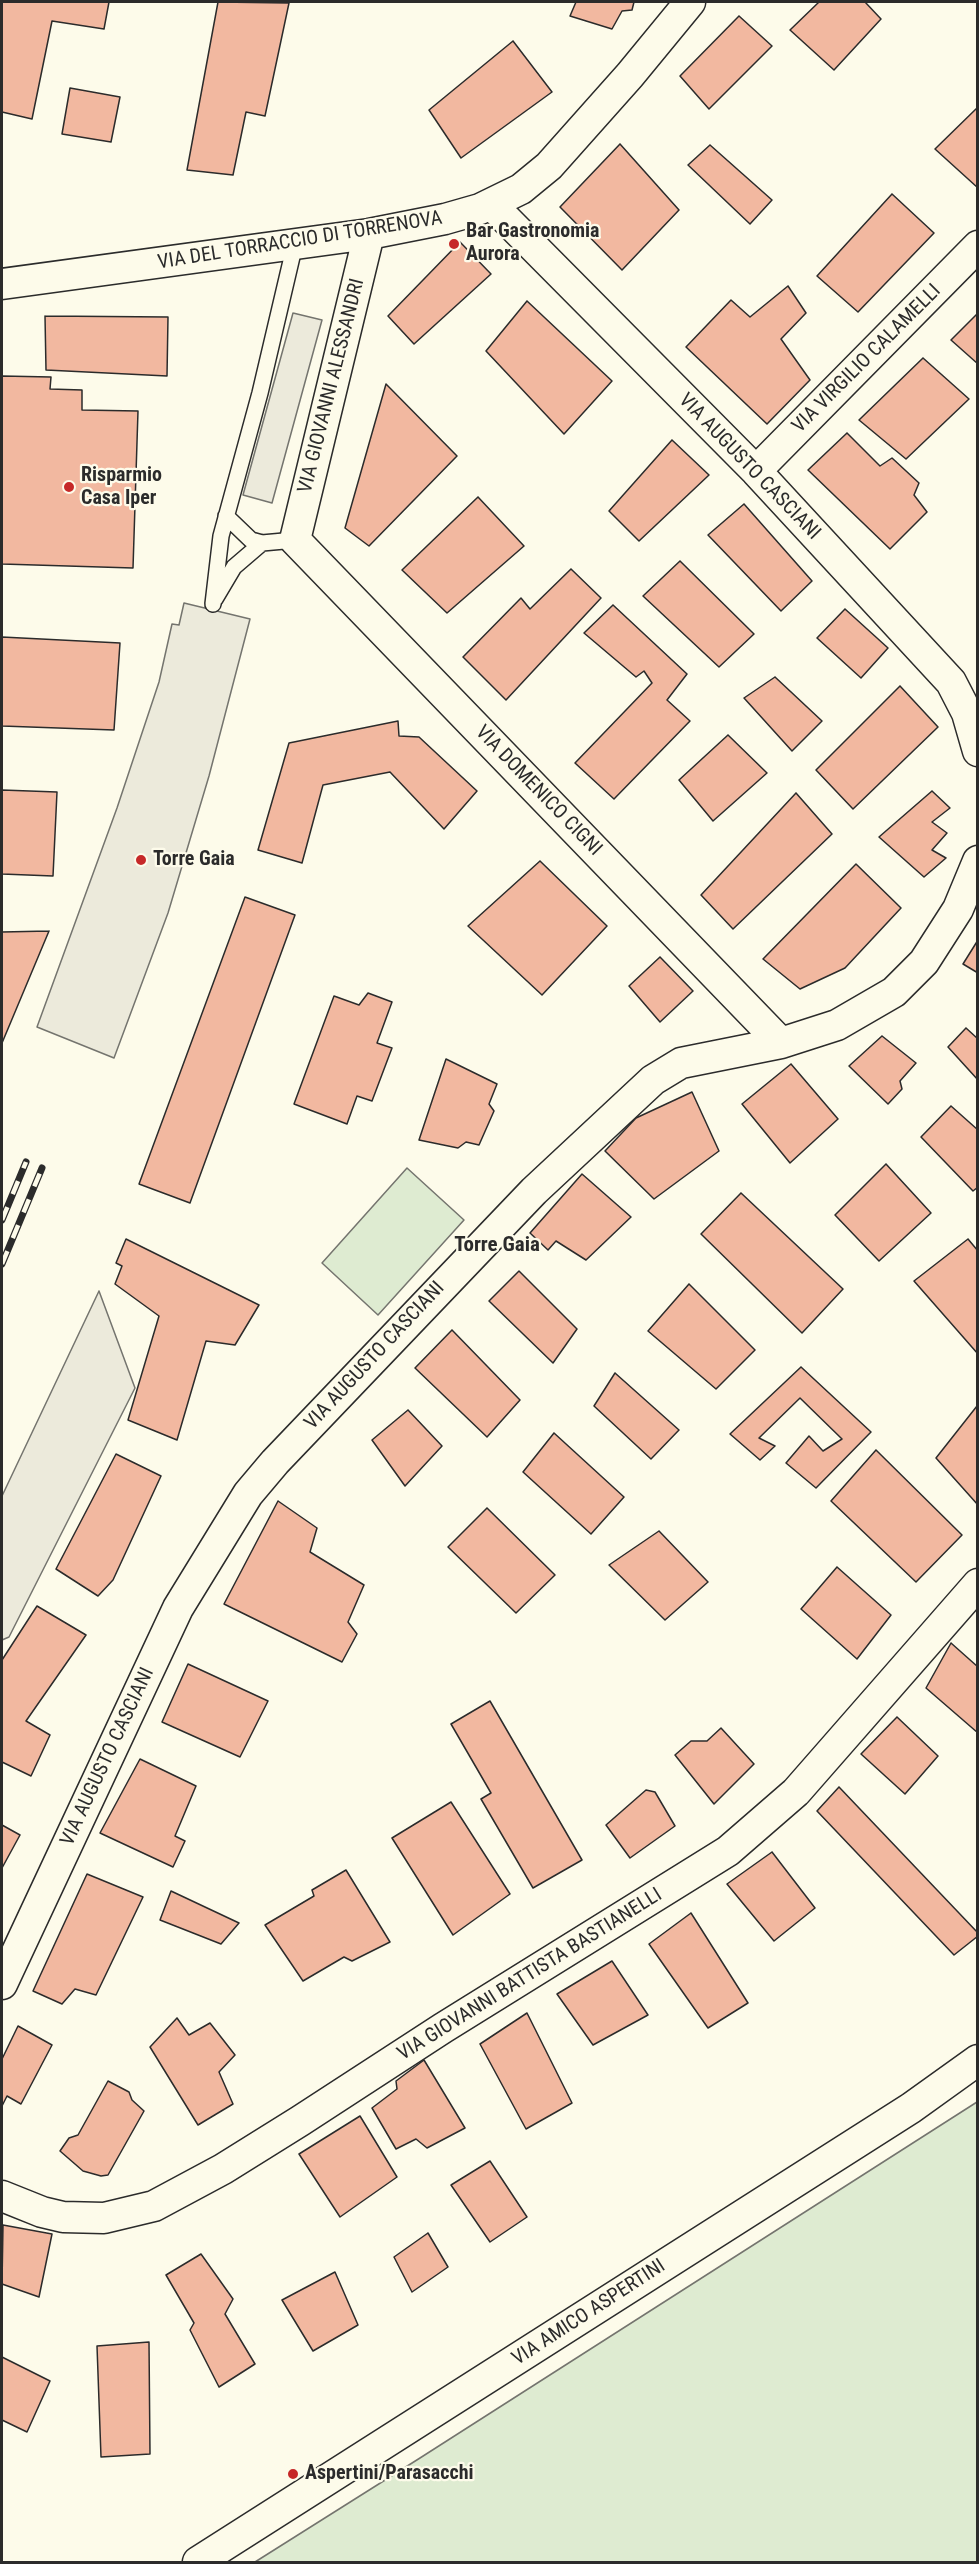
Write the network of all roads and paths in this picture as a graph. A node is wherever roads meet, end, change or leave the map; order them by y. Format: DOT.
graph roads {
  1 [pos="690,2"];
  2 [pos="491,204"];
  3 [pos="369,234"];
  4 [pos="295,244"];
  5 [pos="978,246"];
  6 [pos="2,284"];
  7 [pos="756,471"];
  8 [pos="226,516"];
  9 [pos="295,540"];
  10 [pos="262,543"];
  11 [pos="978,751"];
  12 [pos="978,861"];
  13 [pos="782,1043"];
  14 [pos="978,1584"];
  15 [pos="2,1984"];
  16 [pos="978,2060"];
  17 [pos="2,2196"];
  18 [pos="198,2562"];
  1 -- 2 [label="street, VIA DEL TORRACCIO DI TORRENOVA"];
  2 -- 3 [label="street, VIA DEL TORRACCIO DI TORRENOVA"];
  2 -- 7 [label="street, VIA AUGUSTO CASCIANI"];
  3 -- 4 [label="street, VIA DEL TORRACCIO DI TORRENOVA"];
  3 -- 9 [label="street, VIA GIOVANNI ALESSANDRI"];
  4 -- 6 [label="street, VIA DEL TORRACCIO DI TORRENOVA"];
  4 -- 8 [label="lane"];
  5 -- 7 [label="street, VIA VIRGILIO CALAMELLI"];
  7 -- 11 [label="street, VIA AUGUSTO CASCIANI"];
  8 -- 10 [label="lane"];
  8 -- 10 [label="lane"];
  9 -- 10 [label="lane"];
  9 -- 13 [label="street, VIA DOMENICO CIGNI"];
  12 -- 13 [label="street, VIA AUGUSTO CASCIANI"];
  13 -- 15 [label="street, VIA AUGUSTO CASCIANI"];
  14 -- 17 [label="street, VIA GIOVANNI BATTISTA BASTIANELLI"];
  16 -- 18 [label="street, VIA AMICO ASPERTINI"];
}
